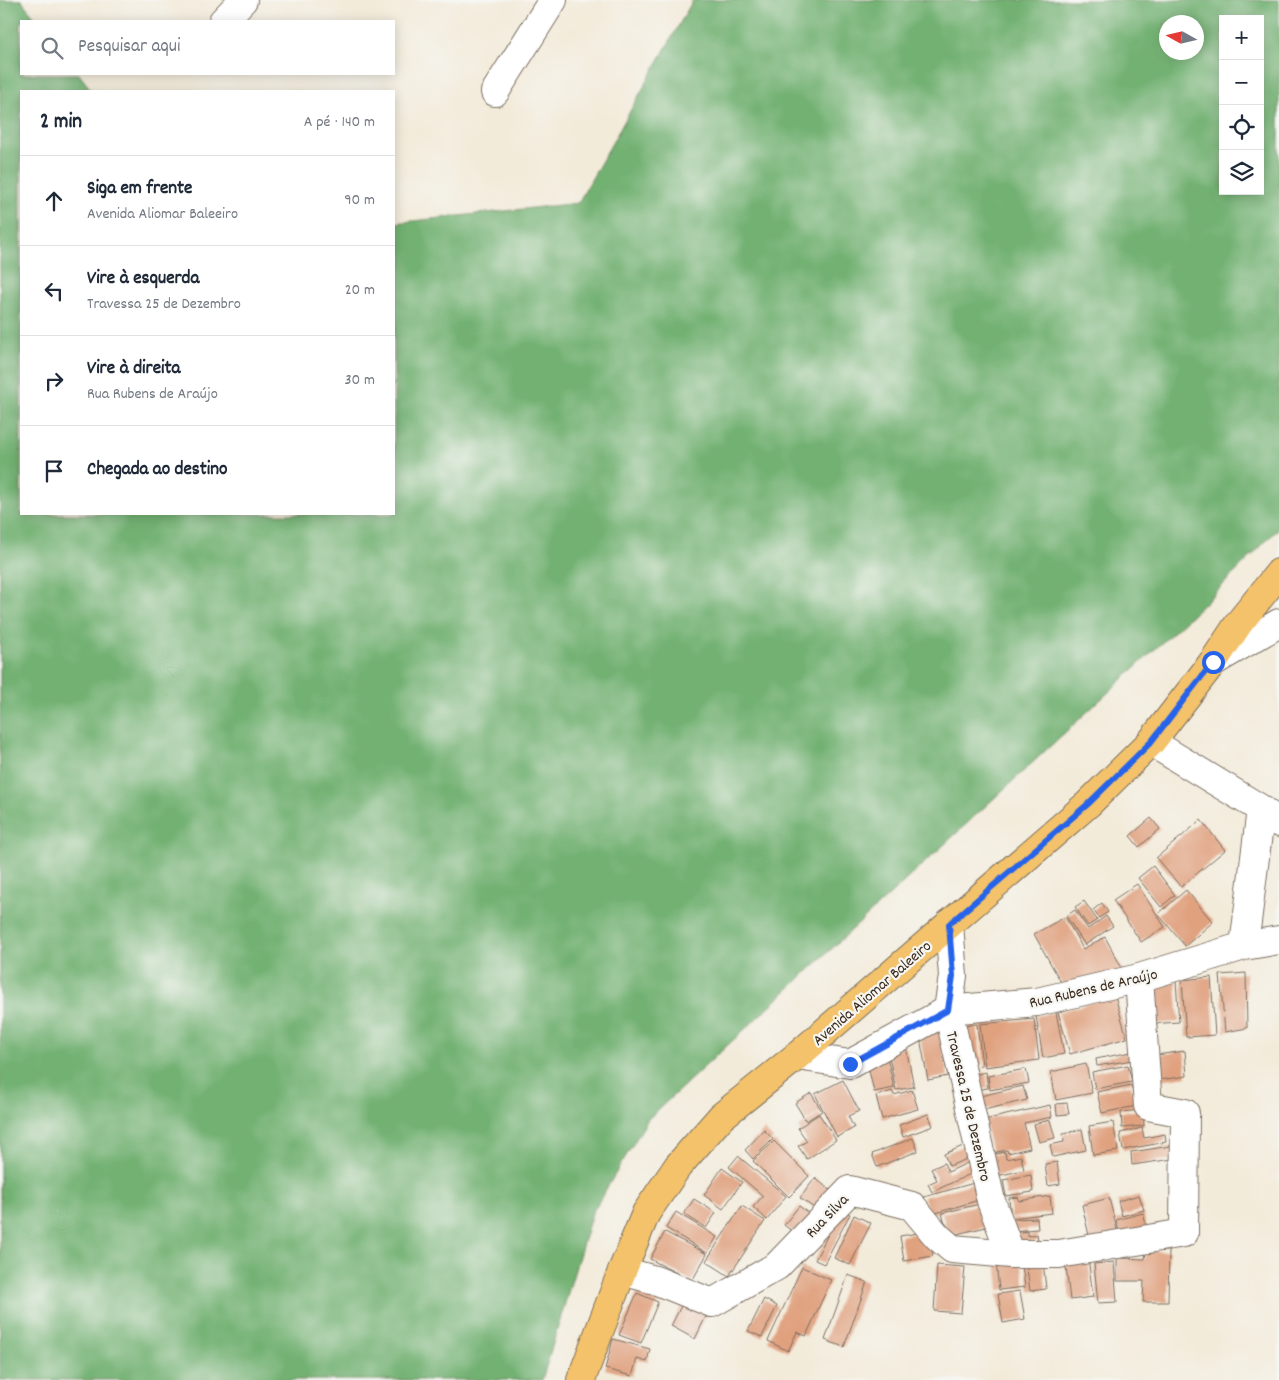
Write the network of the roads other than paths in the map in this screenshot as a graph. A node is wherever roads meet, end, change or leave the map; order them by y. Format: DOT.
graph roads {
  1 [pos="243,0"];
  2 [pos="553,0"];
  3 [pos="224,20"];
  4 [pos="495,92"];
  5 [pos="1279,573"];
  6 [pos="1275,630"];
  7 [pos="1213,662"];
  8 [pos="1151,742"];
  9 [pos="1270,816"];
  10 [pos="949,924"];
  11 [pos="1279,940"];
  12 [pos="1244,946"];
  13 [pos="1139,978"];
  14 [pos="948,1010"];
  15 [pos="797,1056"];
  16 [pos="1011,1254"];
  17 [pos="622,1270"];
  18 [pos="581,1380"];
  1 -- 3 [label="street"];
  2 -- 4 [label="street"];
  5 -- 7 [label="main road, Avenida Aliomar Baleeiro"];
  6 -- 7 [label="street"];
  7 -- 8 [label="main road, Avenida Aliomar Baleeiro"];
  8 -- 9 [label="street"];
  8 -- 10 [label="main road, Avenida Aliomar Baleeiro"];
  9 -- 12 [label="street"];
  10 -- 14 [label="street, Travessa 25 de Dezembro"];
  10 -- 15 [label="main road, Avenida Aliomar Baleeiro"];
  11 -- 12 [label="street, Rua Rubens de Araújo"];
  12 -- 13 [label="street, Rua Rubens de Araújo"];
  13 -- 14 [label="street, Rua Rubens de Araújo"];
  13 -- 16 [label="street, Rua Silva"];
  14 -- 15 [label="street, Rua Rubens de Araújo"];
  14 -- 16 [label="street, Travessa 25 de Dezembro"];
  15 -- 17 [label="main road, Avenida Aliomar Baleeiro"];
  16 -- 17 [label="street, Rua Silva"];
  17 -- 18 [label="main road, Avenida Aliomar Baleeiro"];
}
